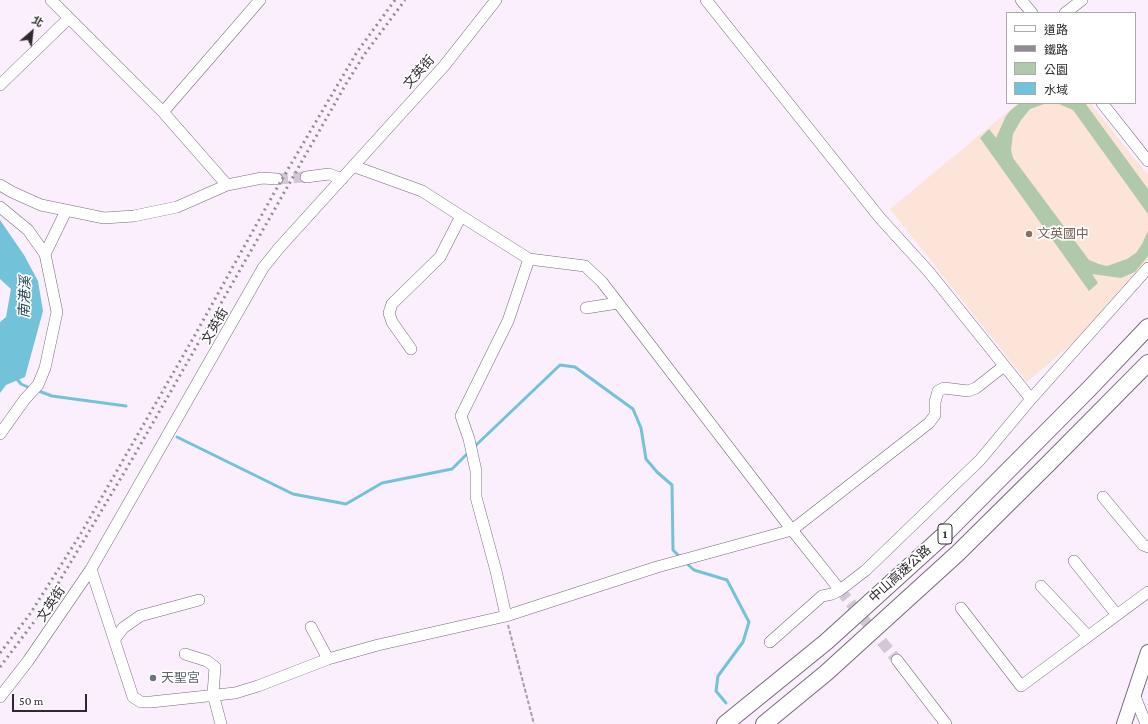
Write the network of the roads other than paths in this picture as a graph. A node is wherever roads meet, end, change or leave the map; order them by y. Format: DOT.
graph roads {
  1 [pos="51,0"];
  2 [pos="260,0"];
  3 [pos="496,0"];
  4 [pos="706,0"];
  5 [pos="1021,0"];
  6 [pos="1082,0"];
  7 [pos="1031,12"];
  8 [pos="1066,12"];
  9 [pos="69,18"];
  10 [pos="0,85"];
  11 [pos="1103,104"];
  12 [pos="163,112"];
  13 [pos="1148,161"];
  14 [pos="353,166"];
  15 [pos="306,177"];
  16 [pos="277,179"];
  17 [pos="342,179"];
  18 [pos="0,185"];
  19 [pos="227,185"];
  20 [pos="0,207"];
  21 [pos="66,211"];
  22 [pos="461,216"];
  23 [pos="45,254"];
  24 [pos="529,259"];
  25 [pos="1148,268"];
  26 [pos="618,303"];
  27 [pos="586,308"];
  28 [pos="1148,327"];
  29 [pos="411,349"];
  30 [pos="1148,363"];
  31 [pos="1004,366"];
  32 [pos="1031,399"];
  33 [pos="0,434"];
  34 [pos="1104,497"];
  35 [pos="792,530"];
  36 [pos="1148,547"];
  37 [pos="1074,560"];
  38 [pos="91,569"];
  39 [pos="1041,586"];
  40 [pos="840,590"];
  41 [pos="1148,592"];
  42 [pos="199,600"];
  43 [pos="961,608"];
  44 [pos="1117,615"];
  45 [pos="506,616"];
  46 [pos="311,627"];
  47 [pos="1088,636"];
  48 [pos="115,639"];
  49 [pos="770,642"];
  50 [pos="1148,652"];
  51 [pos="185,654"];
  52 [pos="328,659"];
  53 [pos="897,660"];
  54 [pos="213,694"];
  55 [pos="1134,694"];
  56 [pos="0,697"];
  57 [pos="221,724"];
  58 [pos="725,724"];
  59 [pos="764,724"];
  60 [pos="946,724"];
  61 [pos="1124,724"];
  62 [pos="1146,724"];
  1 -- 9 [label="street"];
  2 -- 12 [label="street"];
  3 -- 14 [label="street, 文英街"];
  4 -- 31 [label="street"];
  5 -- 7 [label="street"];
  6 -- 8 [label="street"];
  9 -- 10 [label="street"];
  9 -- 12 [label="street"];
  11 -- 13 [label="street"];
  12 -- 19 [label="street"];
  14 -- 17 [label="street, 文英街"];
  14 -- 22 [label="street"];
  15 -- 17 [label="street"];
  16 -- 19 [label="street"];
  17 -- 38 [label="street, 文英街"];
  18 -- 21 [label="street"];
  19 -- 21 [label="street"];
  20 -- 23 [label="street"];
  21 -- 23 [label="street"];
  22 -- 24 [label="street"];
  22 -- 29 [label="street"];
  23 -- 33 [label="street"];
  24 -- 26 [label="street"];
  24 -- 45 [label="street"];
  25 -- 32 [label="street"];
  26 -- 27 [label="street"];
  26 -- 35 [label="street"];
  28 -- 58 [label="highway, 中山高速公路 / 1"];
  30 -- 59 [label="highway, 中山高速公路 / 1"];
  31 -- 32 [label="street"];
  31 -- 35 [label="street"];
  32 -- 40 [label="street"];
  34 -- 36 [label="street"];
  35 -- 40 [label="street"];
  35 -- 45 [label="street"];
  37 -- 44 [label="street"];
  38 -- 48 [label="street"];
  38 -- 56 [label="street, 文英街"];
  39 -- 47 [label="street"];
  40 -- 49 [label="street"];
  41 -- 44 [label="street"];
  42 -- 48 [label="street"];
  43 -- 47 [label="street"];
  44 -- 47 [label="street"];
  45 -- 52 [label="street"];
  46 -- 52 [label="street"];
  48 -- 54 [label="street"];
  50 -- 55 [label="main road"];
  51 -- 54 [label="street"];
  52 -- 54 [label="street"];
  53 -- 60 [label="street"];
  54 -- 57 [label="street"];
  55 -- 61 [label="main road"];
  55 -- 62 [label="street"];
}
